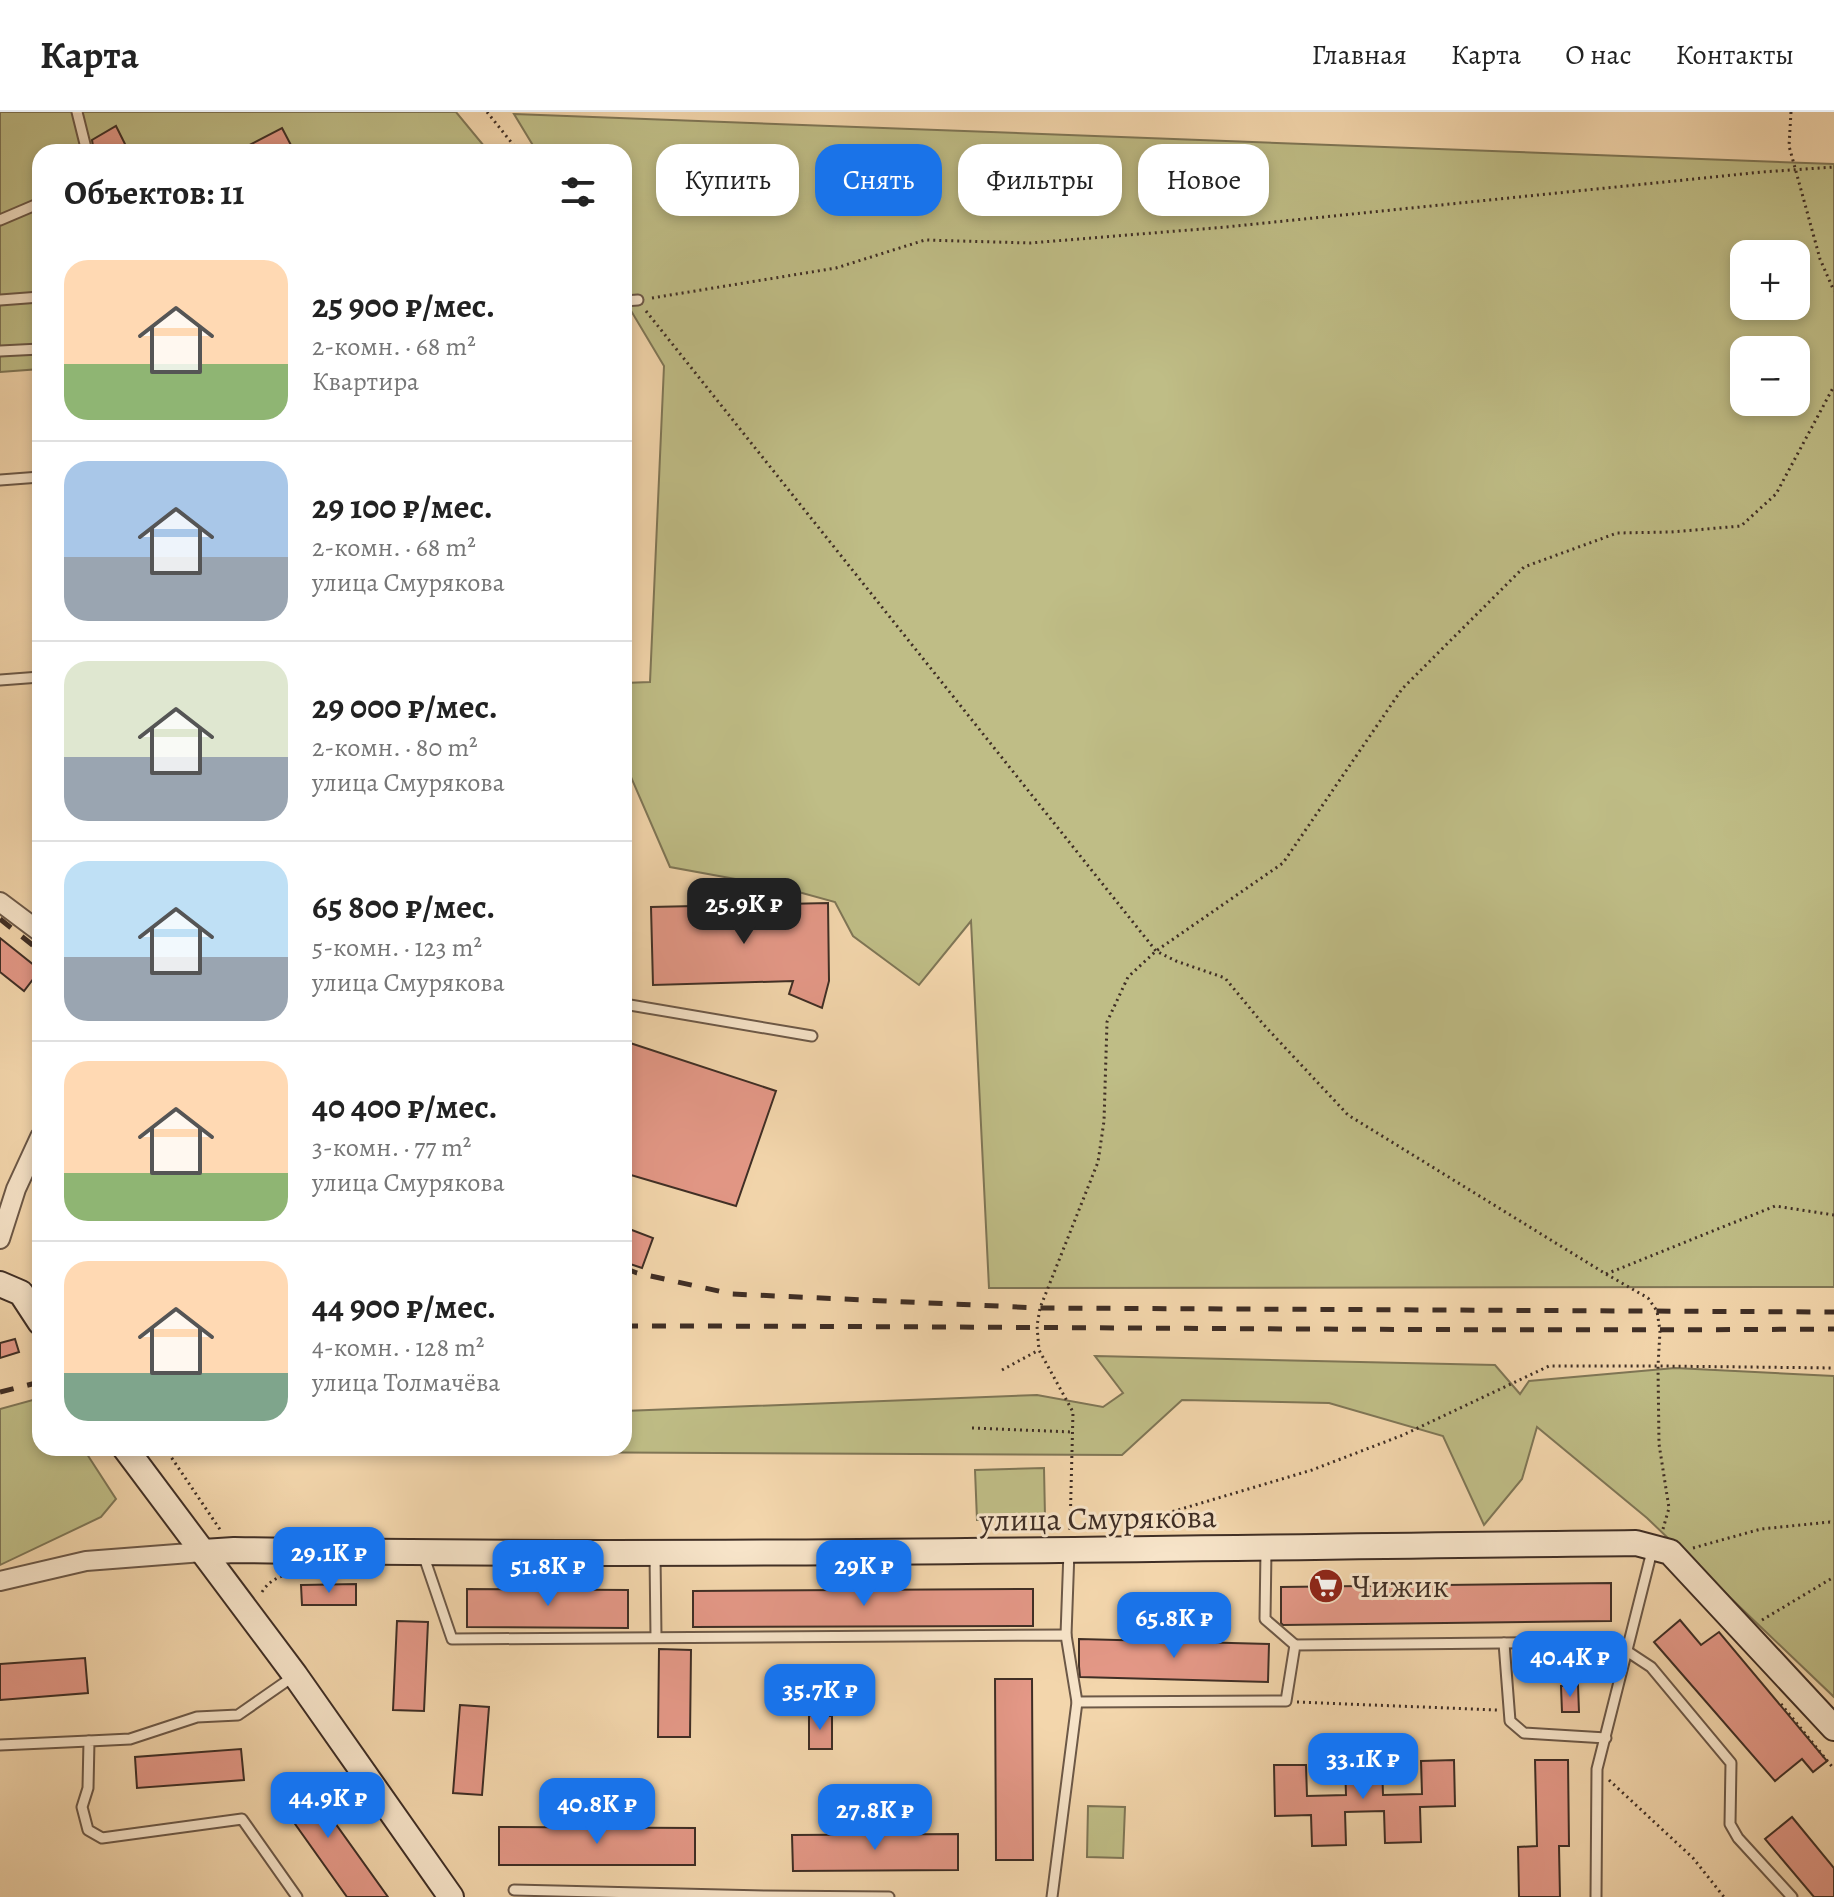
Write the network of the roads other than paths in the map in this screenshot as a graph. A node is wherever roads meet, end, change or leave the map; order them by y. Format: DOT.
graph roads {
  1 [pos="77,112"];
  2 [pos="85,144"];
  3 [pos="32,206"];
  4 [pos="0,220"];
  5 [pos="32,298"];
  6 [pos="0,300"];
  7 [pos="632,300"];
  8 [pos="638,300"];
  9 [pos="32,349"];
  10 [pos="0,351"];
  11 [pos="32,478"];
  12 [pos="0,480"];
  13 [pos="32,678"];
  14 [pos="0,680"];
  15 [pos="0,902"];
  16 [pos="32,926"];
  17 [pos="632,1005"];
  18 [pos="812,1036"];
  19 [pos="32,1154"];
  20 [pos="0,1239"];
  21 [pos="0,1284"];
  22 [pos="32,1310"];
  23 [pos="131,1456"];
  24 [pos="1266,1547"];
  25 [pos="1660,1549"];
  26 [pos="1069,1550"];
  27 [pos="203,1552"];
  28 [pos="423,1554"];
  29 [pos="655,1554"];
  30 [pos="0,1581"];
  31 [pos="1066,1635"];
  32 [pos="656,1637"];
  33 [pos="1504,1643"];
  34 [pos="1295,1645"];
  35 [pos="1628,1652"];
  36 [pos="295,1675"];
  37 [pos="1077,1702"];
  38 [pos="1834,1728"];
  39 [pos="1606,1738"];
  40 [pos="89,1741"];
  41 [pos="0,1745"];
  42 [pos="514,1890"];
  43 [pos="297,1897"];
  44 [pos="451,1897"];
  45 [pos="765,1897"];
  46 [pos="889,1897"];
  47 [pos="1052,1897"];
  48 [pos="1596,1897"];
  49 [pos="1792,1897"];
  1 -- 2 [label="lane"];
  3 -- 4 [label="lane"];
  5 -- 6 [label="lane"];
  7 -- 8 [label="lane"];
  9 -- 10 [label="lane"];
  11 -- 12 [label="lane"];
  13 -- 14 [label="lane"];
  15 -- 16 [label="street"];
  17 -- 18 [label="lane"];
  19 -- 20 [label="street"];
  21 -- 22 [label="street"];
  23 -- 27 [label="street"];
  24 -- 25 [label="street, улица Смурякова"];
  24 -- 26 [label="street, улица Смурякова"];
  24 -- 34 [label="lane"];
  25 -- 35 [label="lane"];
  25 -- 38 [label="street"];
  26 -- 29 [label="street, улица Смурякова"];
  26 -- 31 [label="lane"];
  27 -- 28 [label="street, улица Смурякова"];
  27 -- 30 [label="street, улица Смурякова"];
  27 -- 36 [label="street"];
  28 -- 29 [label="street, улица Смурякова"];
  28 -- 32 [label="lane"];
  29 -- 32 [label="lane"];
  31 -- 32 [label="lane"];
  31 -- 37 [label="lane"];
  33 -- 34 [label="lane"];
  33 -- 35 [label="lane"];
  33 -- 39 [label="lane"];
  34 -- 37 [label="lane"];
  35 -- 39 [label="lane"];
  35 -- 49 [label="lane"];
  36 -- 40 [label="lane"];
  36 -- 44 [label="street"];
  37 -- 47 [label="lane"];
  39 -- 48 [label="lane"];
  40 -- 41 [label="lane"];
  40 -- 43 [label="lane"];
  42 -- 45 [label="lane"];
  45 -- 46 [label="lane"];
}
